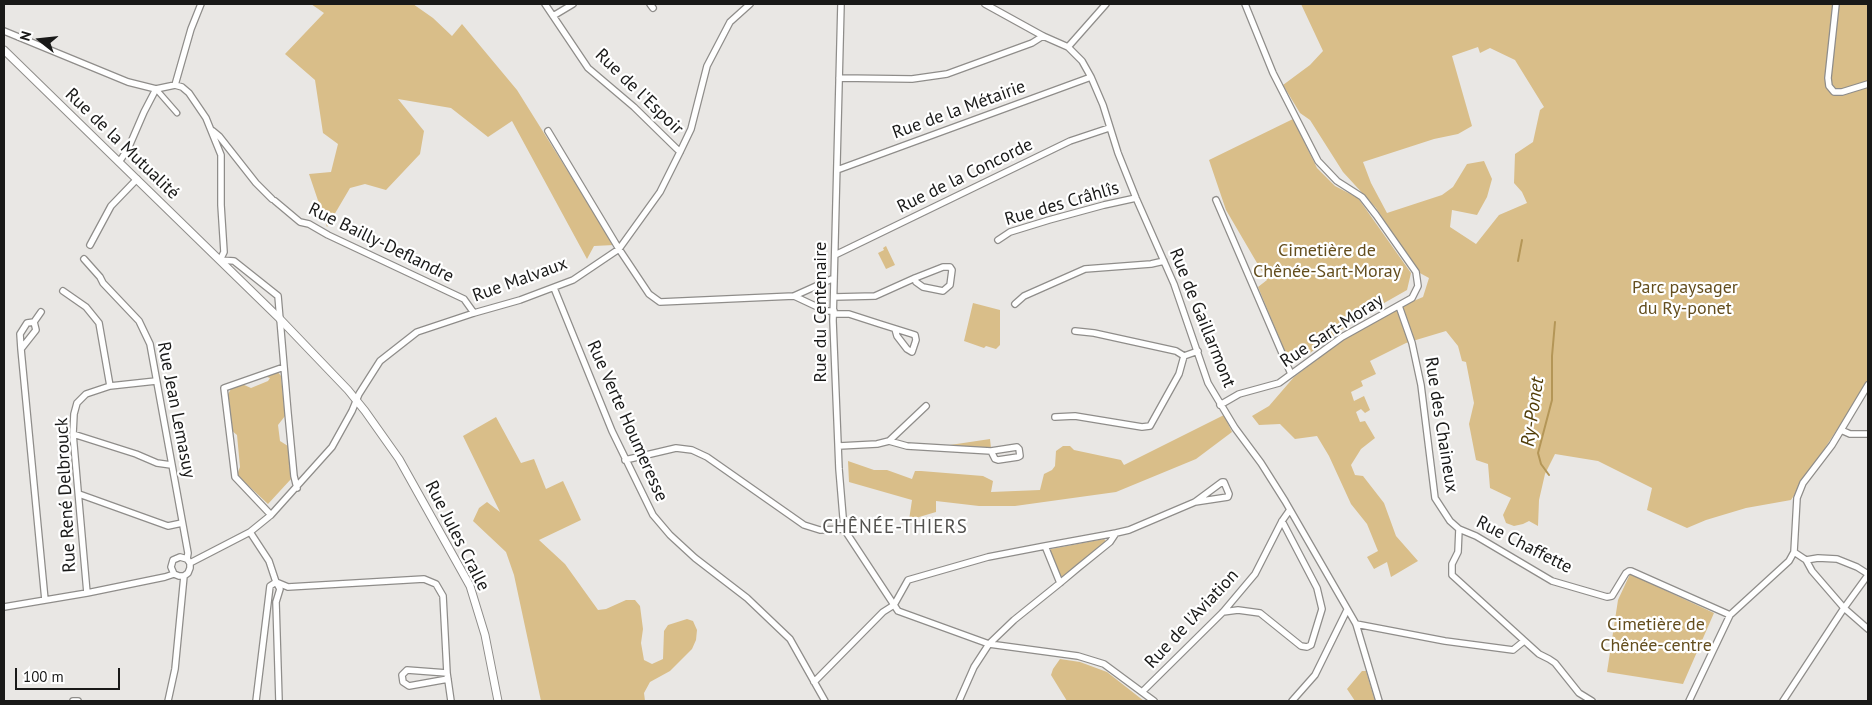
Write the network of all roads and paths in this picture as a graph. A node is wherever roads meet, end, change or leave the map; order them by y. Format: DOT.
graph roads {
  1 [pos="200,4"];
  2 [pos="545,4"];
  3 [pos="573,4"];
  4 [pos="750,4"];
  5 [pos="841,4"];
  6 [pos="985,4"];
  7 [pos="1106,4"];
  8 [pos="1245,4"];
  9 [pos="1836,4"];
  10 [pos="553,16"];
  11 [pos="4,31"];
  12 [pos="1043,36"];
  13 [pos="1068,47"];
  14 [pos="4,50"];
  15 [pos="1091,77"];
  16 [pos="839,78"];
  17 [pos="1868,84"];
  18 [pos="175,85"];
  19 [pos="156,90"];
  20 [pos="178,113"];
  21 [pos="1109,128"];
  22 [pos="211,130"];
  23 [pos="548,131"];
  24 [pos="680,152"];
  25 [pos="119,162"];
  26 [pos="837,170"];
  27 [pos="137,179"];
  28 [pos="1136,198"];
  29 [pos="1216,200"];
  30 [pos="998,240"];
  31 [pos="90,245"];
  32 [pos="619,249"];
  33 [pos="836,254"];
  34 [pos="84,259"];
  35 [pos="220,260"];
  36 [pos="1164,261"];
  37 [pos="834,278"];
  38 [pos="915,278"];
  39 [pos="554,288"];
  40 [pos="63,291"];
  41 [pos="794,296"];
  42 [pos="834,297"];
  43 [pos="1015,304"];
  44 [pos="1400,309"];
  45 [pos="41,312"];
  46 [pos="834,312"];
  47 [pos="474,313"];
  48 [pos="279,318"];
  49 [pos="34,322"];
  50 [pos="895,329"];
  51 [pos="1075,331"];
  52 [pos="21,349"];
  53 [pos="1198,351"];
  54 [pos="1184,356"];
  55 [pos="284,367"];
  56 [pos="1291,374"];
  57 [pos="156,382"];
  58 [pos="110,386"];
  59 [pos="1868,386"];
  60 [pos="356,400"];
  61 [pos="1220,405"];
  62 [pos="926,406"];
  63 [pos="1055,418"];
  64 [pos="1841,430"];
  65 [pos="73,434"];
  66 [pos="1868,434"];
  67 [pos="889,441"];
  68 [pos="838,446"];
  69 [pos="991,451"];
  70 [pos="625,460"];
  71 [pos="171,465"];
  72 [pos="297,488"];
  73 [pos="79,494"];
  74 [pos="1195,502"];
  75 [pos="1289,511"];
  76 [pos="271,515"];
  77 [pos="1282,521"];
  78 [pos="182,523"];
  79 [pos="844,529"];
  80 [pos="1459,530"];
  81 [pos="250,532"];
  82 [pos="1116,533"];
  83 [pos="1045,546"];
  84 [pos="1794,552"];
  85 [pos="1806,560"];
  86 [pos="189,561"];
  87 [pos="174,574"];
  88 [pos="1868,574"];
  89 [pos="184,576"];
  90 [pos="276,582"];
  91 [pos="1060,582"];
  92 [pos="87,593"];
  93 [pos="45,600"];
  94 [pos="894,605"];
  95 [pos="4,607"];
  96 [pos="1844,608"];
  97 [pos="1347,610"];
  98 [pos="1223,612"];
  99 [pos="1730,615"];
  100 [pos="1356,624"];
  101 [pos="1868,629"];
  102 [pos="1524,641"];
  103 [pos="989,644"];
  104 [pos="448,676"];
  105 [pos="814,682"];
  106 [pos="1142,692"];
  107 [pos="1689,700"];
  108 [pos="73,701"];
  109 [pos="78,701"];
  110 [pos="168,701"];
  111 [pos="256,701"];
  112 [pos="279,701"];
  113 [pos="451,701"];
  114 [pos="498,701"];
  115 [pos="825,701"];
  116 [pos="959,701"];
  117 [pos="1154,701"];
  118 [pos="1292,701"];
  119 [pos="1379,701"];
  120 [pos="1592,701"];
  121 [pos="1696,701"];
  122 [pos="1783,701"];
  1 -- 18 [label="street"];
  2 -- 10 [label="street, Rue de l'Espoir"];
  3 -- 10 [label="street"];
  4 -- 24 [label="street, Rue Malvaux"];
  5 -- 16 [label="street, Rue du Centenaire"];
  6 -- 12 [label="street, Rue de Gaillarmont"];
  7 -- 13 [label="street"];
  8 -- 44 [label="street, Rue Sart-Moray"];
  9 -- 17 [label="street"];
  10 -- 24 [label="street, Rue de l'Espoir"];
  11 -- 19 [label="street"];
  12 -- 13 [label="street, Rue de Gaillarmont"];
  12 -- 16 [label="street"];
  13 -- 15 [label="street, Rue de Gaillarmont"];
  14 -- 25 [label="street, Rue de la Mutualité"];
  15 -- 21 [label="street, Rue de Gaillarmont"];
  15 -- 26 [label="street, Rue de la Métairie"];
  16 -- 26 [label="street, Rue du Centenaire"];
  18 -- 19 [label="street"];
  18 -- 22 [label="street"];
  19 -- 20 [label="street"];
  19 -- 25 [label="street"];
  21 -- 28 [label="street, Rue de Gaillarmont"];
  21 -- 33 [label="street, Rue de la Concorde"];
  22 -- 35 [label="street"];
  22 -- 47 [label="street, Rue Bailly-Deflandre"];
  23 -- 32 [label="street"];
  24 -- 32 [label="street, Rue Malvaux"];
  25 -- 27 [label="street, Rue de la Mutualité"];
  26 -- 33 [label="street, Rue du Centenaire"];
  27 -- 31 [label="street"];
  27 -- 35 [label="street, Rue de la Mutualité"];
  28 -- 30 [label="street, Rue des Crâhlîs"];
  28 -- 36 [label="street, Rue de Gaillarmont"];
  29 -- 56 [label="street"];
  32 -- 39 [label="street, Rue Malvaux"];
  32 -- 41 [label="street"];
  33 -- 37 [label="street, Rue du Centenaire"];
  34 -- 57 [label="street, Rue Jean Lemasuy"];
  35 -- 48 [label="street, Rue de la Mutualité"];
  35 -- 48 [label="street, Rue de la Mutualité"];
  36 -- 43 [label="street"];
  36 -- 53 [label="street, Rue de Gaillarmont"];
  37 -- 41 [label="street"];
  37 -- 42 [label="street, Rue du Centenaire"];
  38 -- 38 [label="street"];
  38 -- 42 [label="street"];
  39 -- 47 [label="street, Rue Malvaux"];
  39 -- 70 [label="street, Rue Verte Houmeresse"];
  40 -- 58 [label="street"];
  41 -- 46 [label="street"];
  42 -- 46 [label="street, Rue du Centenaire"];
  44 -- 56 [label="street, Rue Sart-Moray"];
  44 -- 80 [label="street, Rue des Chaineux"];
  45 -- 49 [label="street"];
  46 -- 50 [label="street"];
  46 -- 68 [label="street, Rue du Centenaire"];
  47 -- 60 [label="street, Rue Malvaux"];
  48 -- 55 [label="street"];
  48 -- 60 [label="street, Rue de la Mutualité"];
  49 -- 52 [label="street"];
  49 -- 52 [label="street"];
  51 -- 54 [label="street"];
  52 -- 93 [label="street"];
  53 -- 54 [label="street"];
  53 -- 61 [label="street, Rue de Gaillarmont"];
  54 -- 63 [label="street"];
  55 -- 72 [label="street"];
  55 -- 76 [label="street"];
  56 -- 61 [label="street, Rue Sart-Moray"];
  57 -- 58 [label="street, Rue René Delbrouck"];
  57 -- 71 [label="street, Rue Jean Lemasuy"];
  58 -- 65 [label="street, Rue René Delbrouck"];
  59 -- 64 [label="street"];
  60 -- 72 [label="street, Rue Malvaux"];
  60 -- 114 [label="street, Rue Jules Cralle"];
  61 -- 75 [label="street, Rue de Gaillarmont"];
  62 -- 67 [label="street"];
  64 -- 66 [label="street"];
  64 -- 84 [label="street"];
  65 -- 71 [label="street"];
  65 -- 73 [label="street, Rue René Delbrouck"];
  67 -- 68 [label="street"];
  67 -- 69 [label="street"];
  68 -- 79 [label="street, Rue du Centenaire"];
  69 -- 69 [label="street"];
  70 -- 79 [label="street"];
  70 -- 105 [label="street, Rue Verte Houmeresse"];
  71 -- 78 [label="street, Rue Jean Lemasuy"];
  72 -- 76 [label="street, Rue Malvaux"];
  73 -- 78 [label="street"];
  73 -- 92 [label="street, Rue René Delbrouck"];
  74 -- 74 [label="street"];
  74 -- 82 [label="street"];
  75 -- 77 [label="street, Rue de l'Aviation"];
  75 -- 97 [label="street, Rue de Gaillarmont"];
  76 -- 81 [label="street, Rue Malvaux"];
  77 -- 98 [label="street, Rue de l'Aviation"];
  77 -- 98 [label="street"];
  78 -- 86 [label="street, Rue Jean Lemasuy"];
  79 -- 94 [label="street, Rue du Centenaire"];
  80 -- 99 [label="street, Rue Chaffette"];
  80 -- 102 [label="street"];
  81 -- 86 [label="street, Rue Malvaux"];
  81 -- 90 [label="street"];
  82 -- 83 [label="street"];
  82 -- 91 [label="street"];
  83 -- 91 [label="street"];
  83 -- 94 [label="street"];
  84 -- 85 [label="street"];
  84 -- 99 [label="street"];
  85 -- 88 [label="street"];
  85 -- 96 [label="street"];
  86 -- 87 [label="street"];
  86 -- 89 [label="street"];
  87 -- 89 [label="street"];
  87 -- 92 [label="street"];
  88 -- 96 [label="street"];
  89 -- 110 [label="street"];
  90 -- 104 [label="street"];
  90 -- 111 [label="street"];
  90 -- 112 [label="street"];
  91 -- 103 [label="street"];
  92 -- 93 [label="street"];
  93 -- 95 [label="street"];
  94 -- 103 [label="street"];
  94 -- 105 [label="street"];
  96 -- 101 [label="street"];
  96 -- 122 [label="street"];
  97 -- 100 [label="street, Rue de Gaillarmont"];
  97 -- 118 [label="street"];
  98 -- 106 [label="street, Rue de l'Aviation"];
  99 -- 107 [label="street"];
  100 -- 102 [label="street"];
  100 -- 119 [label="street, Rue de Gaillarmont"];
  102 -- 120 [label="street"];
  103 -- 106 [label="street"];
  103 -- 116 [label="street"];
  104 -- 104 [label="street"];
  104 -- 113 [label="street"];
  105 -- 115 [label="street, Rue Verte Houmeresse"];
  106 -- 117 [label="street"];
  107 -- 121 [label="street"];
  108 -- 109 [label="street"];
}
